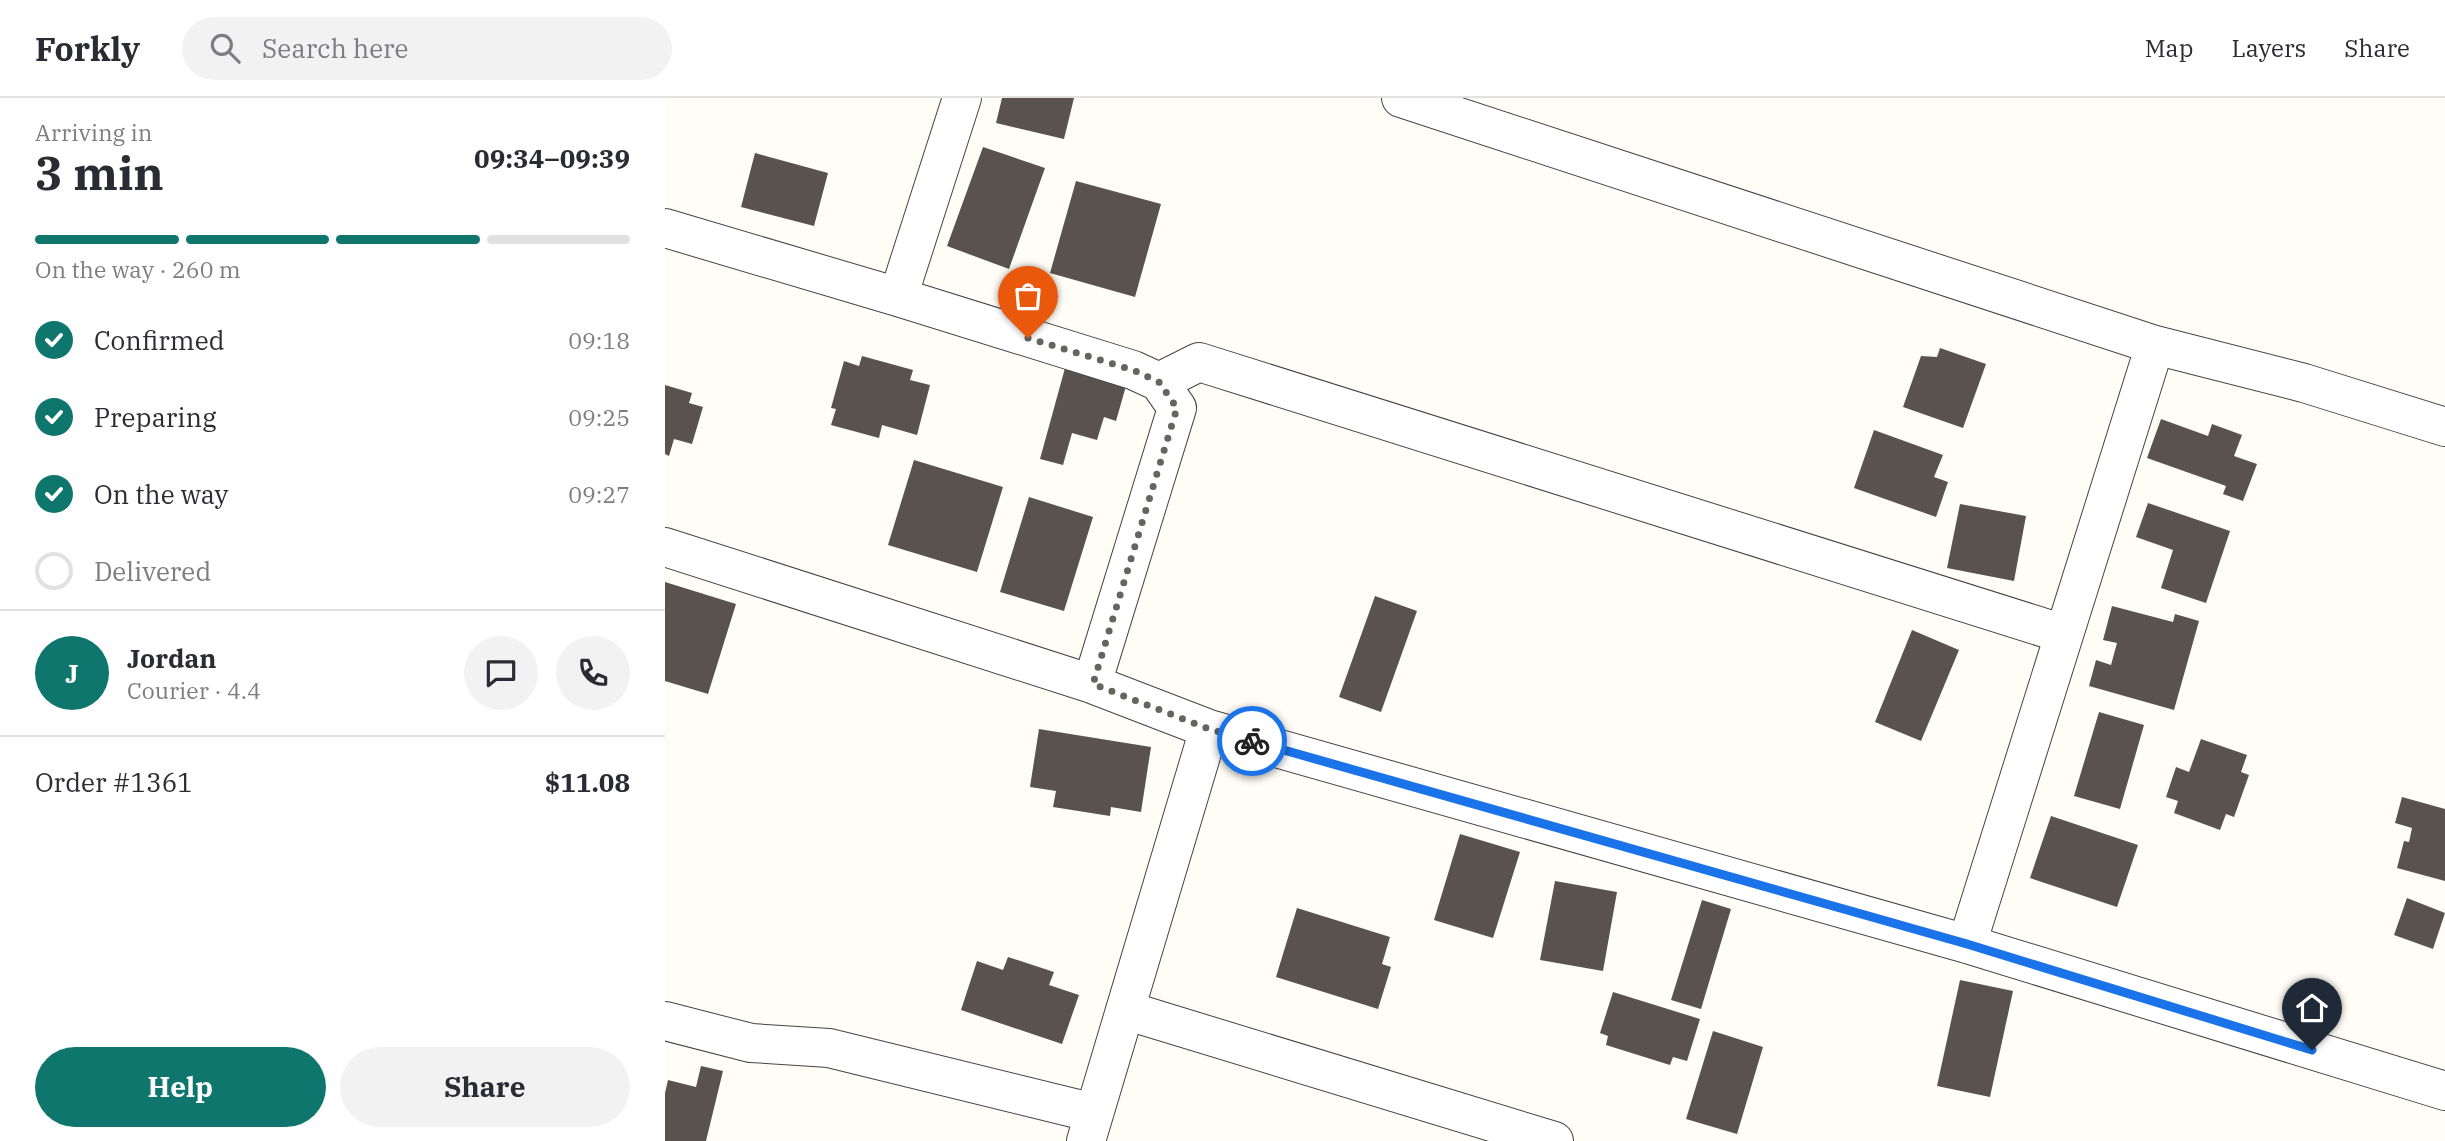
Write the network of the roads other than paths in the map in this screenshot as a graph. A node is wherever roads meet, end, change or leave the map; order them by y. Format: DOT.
graph roads {
  1 [pos="962,98"];
  2 [pos="1401,98"];
  3 [pos="665,228"];
  4 [pos="898,297"];
  5 [pos="2155,345"];
  6 [pos="1159,382"];
  7 [pos="2445,427"];
  8 [pos="665,547"];
  9 [pos="2064,634"];
  10 [pos="1093,684"];
  11 [pos="1209,729"];
  12 [pos="1967,944"];
  13 [pos="1125,1010"];
  14 [pos="665,1021"];
  15 [pos="2445,1091"];
  16 [pos="1090,1127"];
  17 [pos="1554,1141"];
  1 -- 4 [label="street"];
  2 -- 5 [label="street"];
  3 -- 4 [label="street"];
  4 -- 6 [label="street"];
  5 -- 7 [label="street"];
  5 -- 9 [label="street"];
  6 -- 9 [label="street"];
  6 -- 10 [label="street"];
  8 -- 10 [label="street"];
  9 -- 12 [label="street"];
  10 -- 11 [label="street"];
  11 -- 12 [label="street"];
  11 -- 13 [label="street"];
  12 -- 15 [label="street"];
  13 -- 16 [label="street"];
  13 -- 17 [label="street"];
  14 -- 16 [label="street"];
}
